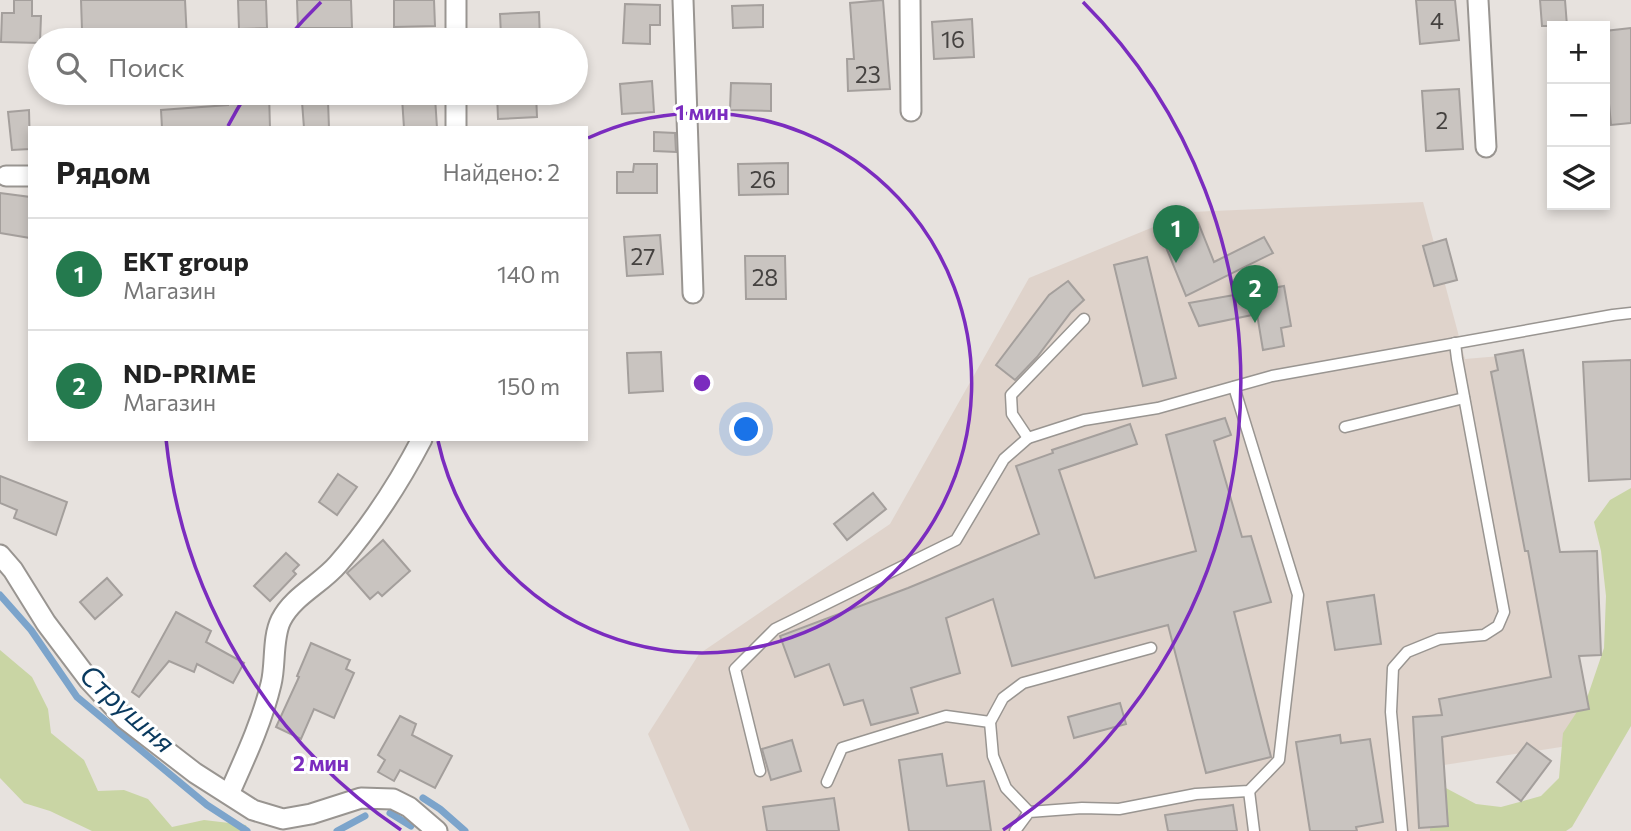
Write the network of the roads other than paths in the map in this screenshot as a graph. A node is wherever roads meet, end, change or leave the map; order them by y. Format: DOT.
graph roads {
  1 [pos="456,0"];
  2 [pos="683,0"];
  3 [pos="909,0"];
  4 [pos="1478,0"];
  5 [pos="456,28"];
  6 [pos="456,105"];
  7 [pos="911,111"];
  8 [pos="456,126"];
  9 [pos="1486,147"];
  10 [pos="6,176"];
  11 [pos="28,176"];
  12 [pos="693,293"];
  13 [pos="1631,313"];
  14 [pos="1084,319"];
  15 [pos="1455,343"];
  16 [pos="1234,387"];
  17 [pos="1464,398"];
  18 [pos="1345,426"];
  19 [pos="1028,438"];
  20 [pos="421,441"];
  21 [pos="0,555"];
  22 [pos="1151,648"];
  23 [pos="990,722"];
  24 [pos="760,772"];
  25 [pos="827,782"];
  26 [pos="1249,790"];
  27 [pos="229,794"];
  28 [pos="1029,812"];
  29 [pos="437,831"];
  30 [pos="1015,831"];
  31 [pos="1254,831"];
  32 [pos="1402,831"];
  1 -- 5 [label="street"];
  2 -- 12 [label="street"];
  3 -- 7 [label="street"];
  4 -- 9 [label="street"];
  6 -- 8 [label="street"];
  10 -- 11 [label="street"];
  13 -- 15 [label="lane"];
  14 -- 19 [label="lane"];
  15 -- 16 [label="lane"];
  15 -- 17 [label="lane"];
  16 -- 19 [label="lane"];
  16 -- 26 [label="lane"];
  17 -- 18 [label="lane"];
  17 -- 32 [label="lane"];
  19 -- 24 [label="lane"];
  20 -- 27 [label="street"];
  21 -- 27 [label="street"];
  22 -- 23 [label="lane"];
  23 -- 25 [label="lane"];
  23 -- 28 [label="lane"];
  26 -- 28 [label="lane"];
  26 -- 31 [label="lane"];
  27 -- 29 [label="street"];
  28 -- 30 [label="lane"];
}
